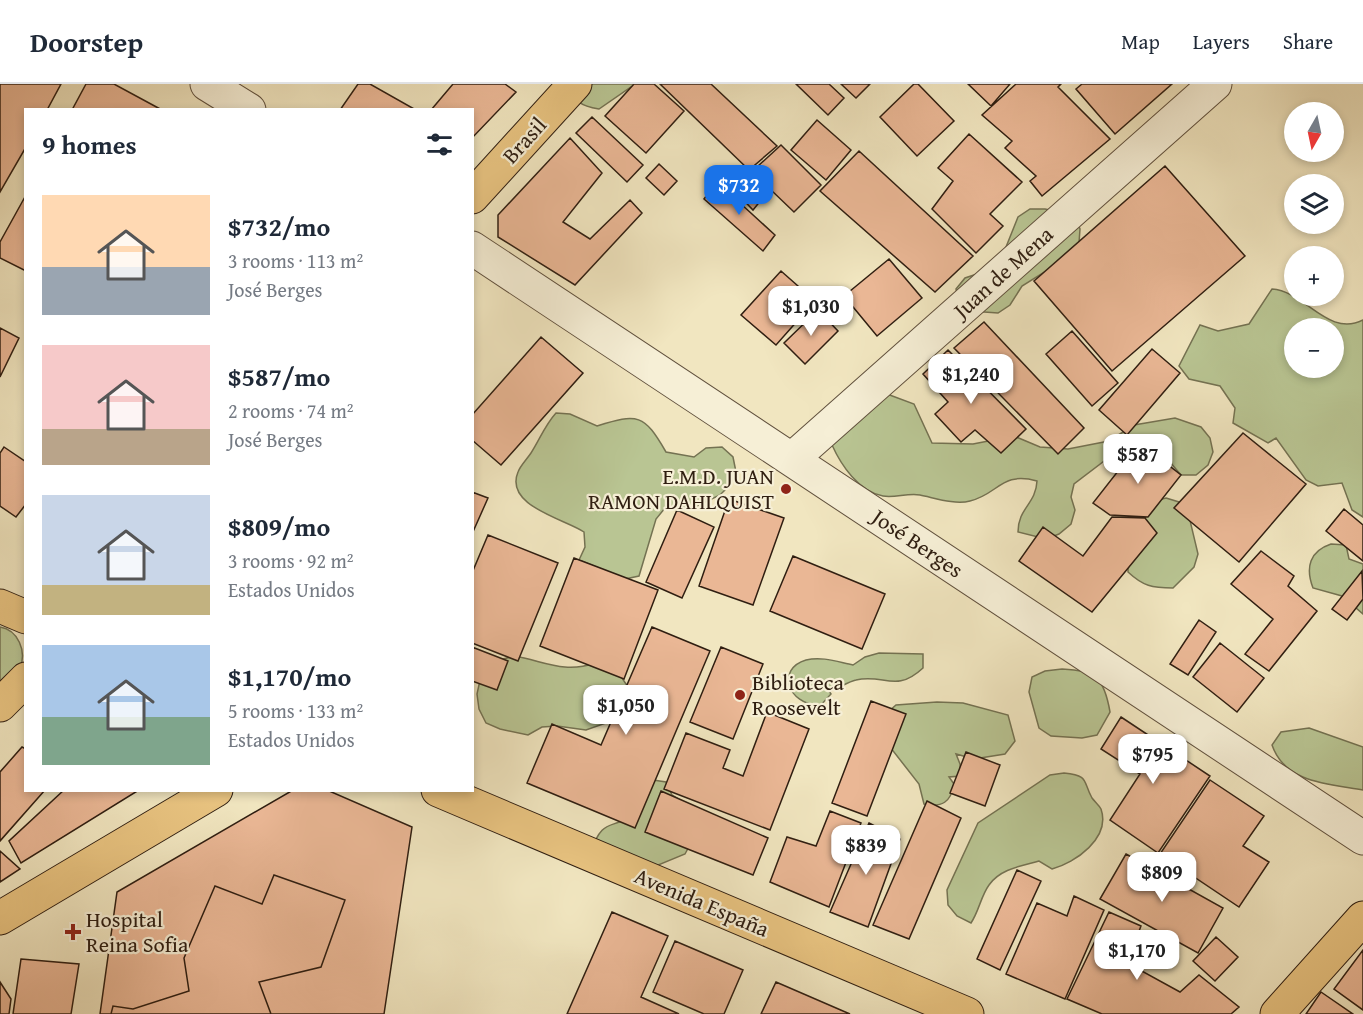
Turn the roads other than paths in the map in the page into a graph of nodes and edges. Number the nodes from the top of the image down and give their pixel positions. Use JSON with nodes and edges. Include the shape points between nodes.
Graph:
{"nodes":[{"id":1,"x":207,"y":84,"type":"edge"},
{"id":2,"x":575,"y":84,"type":"edge"},
{"id":3,"x":1215,"y":84,"type":"edge"},
{"id":4,"x":246,"y":108,"type":"edge"},
{"id":5,"x":474,"y":195,"type":"edge"},
{"id":6,"x":474,"y":249,"type":"edge"},
{"id":7,"x":792,"y":459,"type":"junction"},
{"id":8,"x":0,"y":606,"type":"edge"},
{"id":9,"x":24,"y":616,"type":"edge"},
{"id":10,"x":24,"y":681,"type":"edge"},
{"id":11,"x":0,"y":705,"type":"edge"},
{"id":12,"x":213,"y":792,"type":"edge"},
{"id":13,"x":443,"y":792,"type":"edge"},
{"id":14,"x":1363,"y":838,"type":"edge"},
{"id":15,"x":0,"y":918,"type":"edge"},
{"id":16,"x":1363,"y":918,"type":"edge"},
{"id":17,"x":967,"y":1014,"type":"edge"},
{"id":18,"x":1277,"y":1014,"type":"edge"}],
"edges":[{"from":1,"to":4,"type":"street"},
{"from":2,"to":5,"type":"main road","name":"Brasil"},
{"from":3,"to":7,"type":"street","name":"Juan de Mena"},
{"from":6,"to":7,"type":"street","name":"José Berges"},
{"from":7,"to":14,"type":"street","name":"José Berges"},
{"from":8,"to":9,"type":"main road"},
{"from":10,"to":11,"type":"main road"},
{"from":12,"to":15,"type":"main road"},
{"from":13,"to":17,"type":"main road","name":"Avenida España"},
{"from":16,"to":18,"type":"main road"}]}
